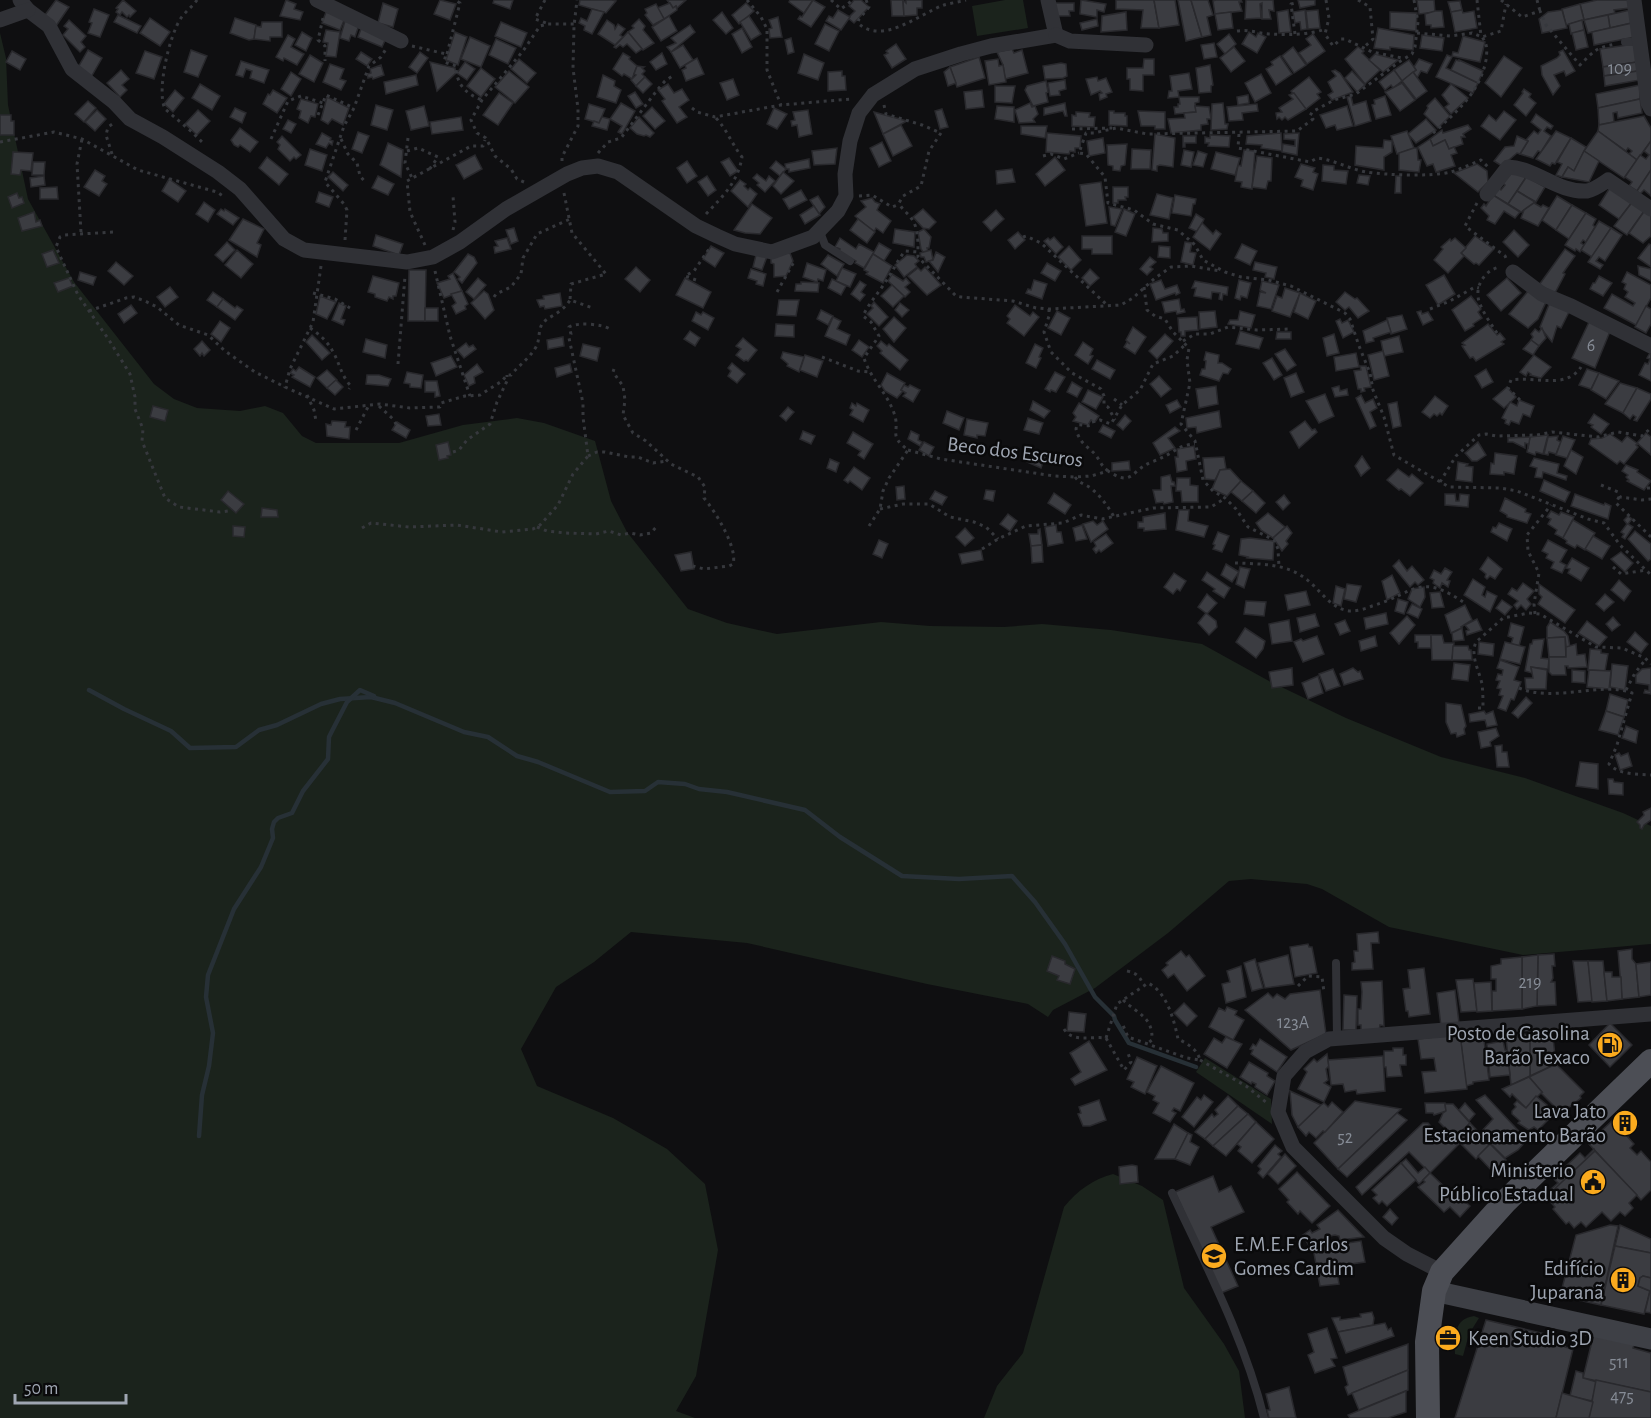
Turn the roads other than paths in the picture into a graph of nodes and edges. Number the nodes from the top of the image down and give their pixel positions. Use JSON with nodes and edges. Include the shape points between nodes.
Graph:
{"nodes":[{"id":1,"x":317,"y":0,"type":"edge"},
{"id":2,"x":1048,"y":0,"type":"edge"},
{"id":3,"x":1634,"y":0,"type":"edge"},
{"id":4,"x":332,"y":4,"type":"edge"},
{"id":5,"x":24,"y":5,"type":"edge"},
{"id":6,"x":0,"y":20,"type":"edge"},
{"id":7,"x":1056,"y":35,"type":"junction"},
{"id":8,"x":392,"y":39,"type":"road end"},
{"id":9,"x":1146,"y":45,"type":"dead end"},
{"id":10,"x":1651,"y":109,"type":"edge"},
{"id":11,"x":1487,"y":194,"type":"road end"},
{"id":12,"x":1651,"y":209,"type":"edge"},
{"id":13,"x":820,"y":232,"type":"junction"},
{"id":14,"x":850,"y":261,"type":"dead end"},
{"id":15,"x":1513,"y":272,"type":"road end"},
{"id":16,"x":1651,"y":346,"type":"edge"},
{"id":17,"x":1336,"y":963,"type":"dead end"},
{"id":18,"x":1651,"y":1014,"type":"edge"},
{"id":19,"x":1337,"y":1038,"type":"junction"},
{"id":20,"x":1651,"y":1061,"type":"edge"},
{"id":21,"x":1172,"y":1193,"type":"dead end"},
{"id":22,"x":1433,"y":1275,"type":"junction"},
{"id":23,"x":1651,"y":1339,"type":"edge"},
{"id":24,"x":1264,"y":1418,"type":"edge"},
{"id":25,"x":1428,"y":1418,"type":"edge"}],
"edges":[{"from":1,"to":4,"type":"street"},
{"from":2,"to":7,"type":"street"},
{"from":3,"to":10,"type":"street","via":[[1632,42]]},
{"from":4,"to":8,"type":"street"},
{"from":5,"to":6,"type":"street"},
{"from":5,"to":13,"type":"street","via":[[49,26],[72,69],[130,119],[163,136],[240,189],[284,239],[304,250],[420,260],[549,184],[582,168],[598,166],[618,172],[696,226],[735,244],[772,252]]},
{"from":7,"to":9,"type":"street","via":[[1070,41]]},
{"from":7,"to":13,"type":"street","via":[[991,46],[915,69],[872,99],[859,113],[850,141],[846,196]]},
{"from":11,"to":12,"type":"street","via":[[1508,167],[1521,168],[1569,190],[1589,191],[1608,180]]},
{"from":13,"to":14,"type":"lane","via":[[825,245]]},
{"from":15,"to":16,"type":"street","via":[[1542,294]]},
{"from":17,"to":19,"type":"lane"},
{"from":18,"to":19,"type":"street"},
{"from":19,"to":22,"type":"street","via":[[1305,1053],[1284,1076],[1278,1112],[1293,1147],[1384,1238]]},
{"from":20,"to":22,"type":"main road"},
{"from":21,"to":24,"type":"lane","via":[[1224,1306],[1257,1388]]},
{"from":22,"to":23,"type":"main road"},
{"from":22,"to":25,"type":"main road","via":[[1427,1342]]}]}
